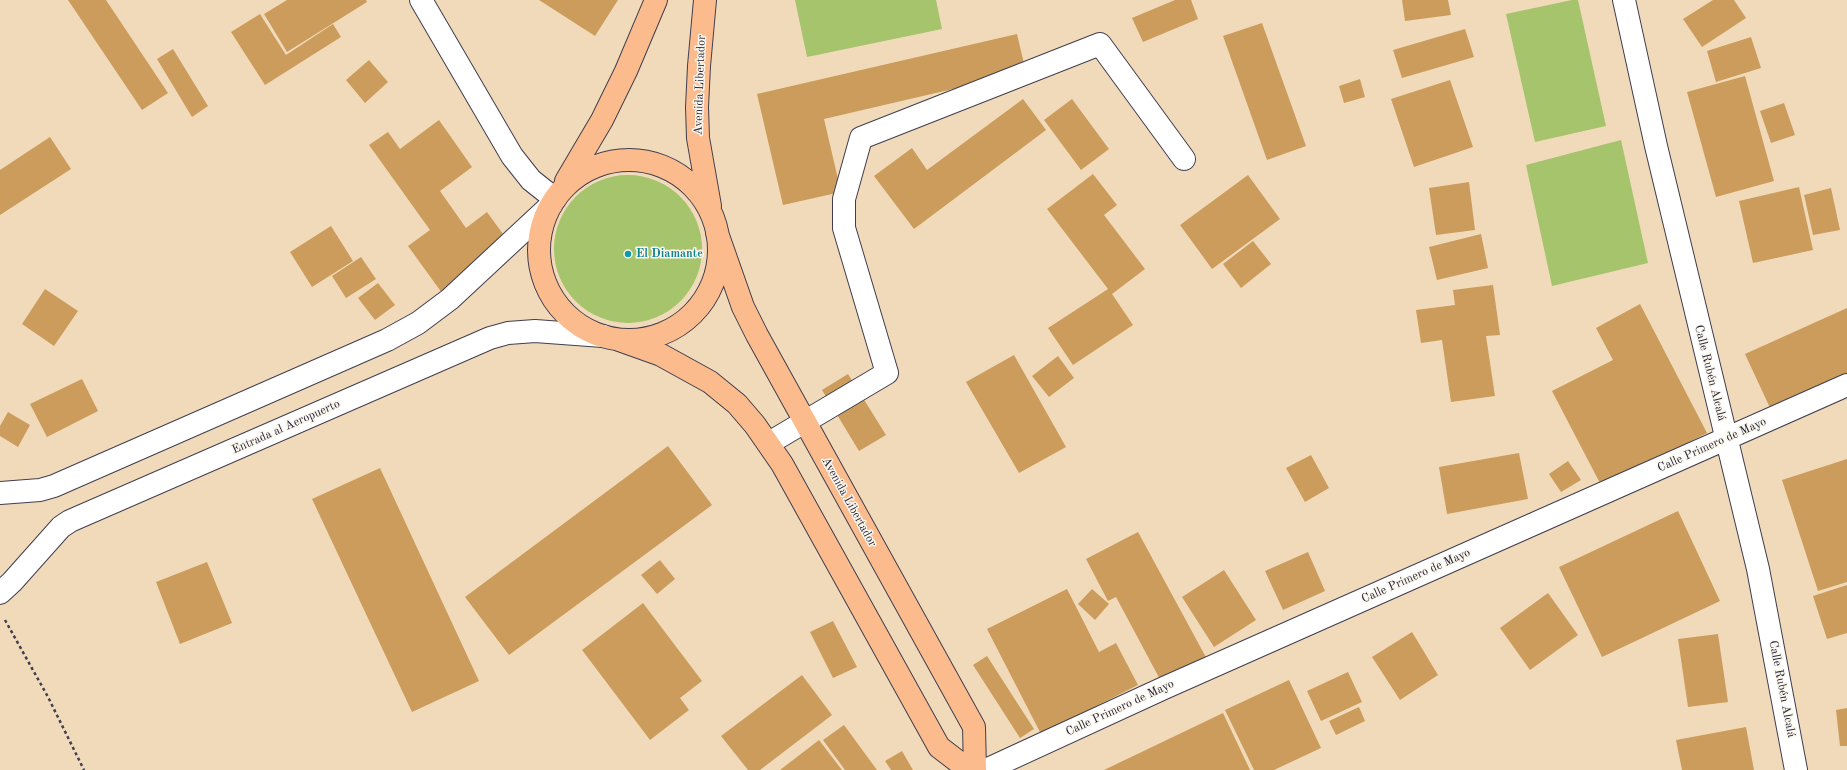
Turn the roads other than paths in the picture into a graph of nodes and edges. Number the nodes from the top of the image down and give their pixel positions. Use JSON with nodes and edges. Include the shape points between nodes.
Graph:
{"nodes":[{"id":1,"x":421,"y":0,"type":"edge"},
{"id":2,"x":656,"y":0,"type":"edge"},
{"id":3,"x":705,"y":0,"type":"edge"},
{"id":4,"x":1624,"y":0,"type":"edge"},
{"id":5,"x":1184,"y":159,"type":"dead end"},
{"id":6,"x":555,"y":198,"type":"junction"},
{"id":7,"x":715,"y":225,"type":"junction"},
{"id":8,"x":611,"y":338,"type":"junction"},
{"id":9,"x":1847,"y":385,"type":"edge"},
{"id":10,"x":805,"y":422,"type":"junction"},
{"id":11,"x":1726,"y":439,"type":"junction"},
{"id":12,"x":769,"y":443,"type":"junction"},
{"id":13,"x":0,"y":493,"type":"edge"},
{"id":14,"x":0,"y":593,"type":"edge"},
{"id":15,"x":969,"y":770,"type":"edge"},
{"id":16,"x":975,"y":770,"type":"edge"},
{"id":17,"x":986,"y":770,"type":"edge"},
{"id":18,"x":1796,"y":770,"type":"edge"}],
"edges":[{"from":1,"to":6,"type":"street","via":[[512,156],[531,180]]},
{"from":2,"to":6,"type":"highway","via":[[602,120]]},
{"from":3,"to":7,"type":"highway","name":"Avenida Libertador","via":[[699,66],[698,138]]},
{"from":4,"to":11,"type":"street","name":"Calle Rubén Alcalá"},
{"from":5,"to":10,"type":"street","via":[[1100,44],[862,138],[844,199],[844,228],[887,372]]},
{"from":6,"to":7,"type":"highway","via":[[584,171],[607,162],[639,160],[677,174],[690,184],[705,203]]},
{"from":6,"to":8,"type":"highway","via":[[544,219],[540,235],[539,257],[545,283],[562,311],[588,330]]},
{"from":6,"to":13,"type":"street","via":[[450,299],[388,340],[54,486],[40,490]]},
{"from":7,"to":8,"type":"highway","via":[[719,257],[716,273],[703,302],[687,320],[658,336],[643,339]]},
{"from":7,"to":10,"type":"highway","name":"Avenida Libertador","via":[[743,307]]},
{"from":8,"to":12,"type":"highway","via":[[662,355],[710,382],[737,404]]},
{"from":8,"to":14,"type":"street","name":"Entrada al Aeropuerto","via":[[535,331],[508,333],[483,341],[70,521],[61,527]]},
{"from":9,"to":11,"type":"street","name":"Calle Primero de Mayo"},
{"from":10,"to":12,"type":"street"},
{"from":10,"to":16,"type":"highway","name":"Avenida Libertador","via":[[974,727]]},
{"from":11,"to":17,"type":"street","name":"Calle Primero de Mayo","via":[[1164,688]]},
{"from":11,"to":18,"type":"street","name":"Calle Rubén Alcalá","via":[[1758,568]]},
{"from":12,"to":15,"type":"highway","via":[[939,747]]}]}
